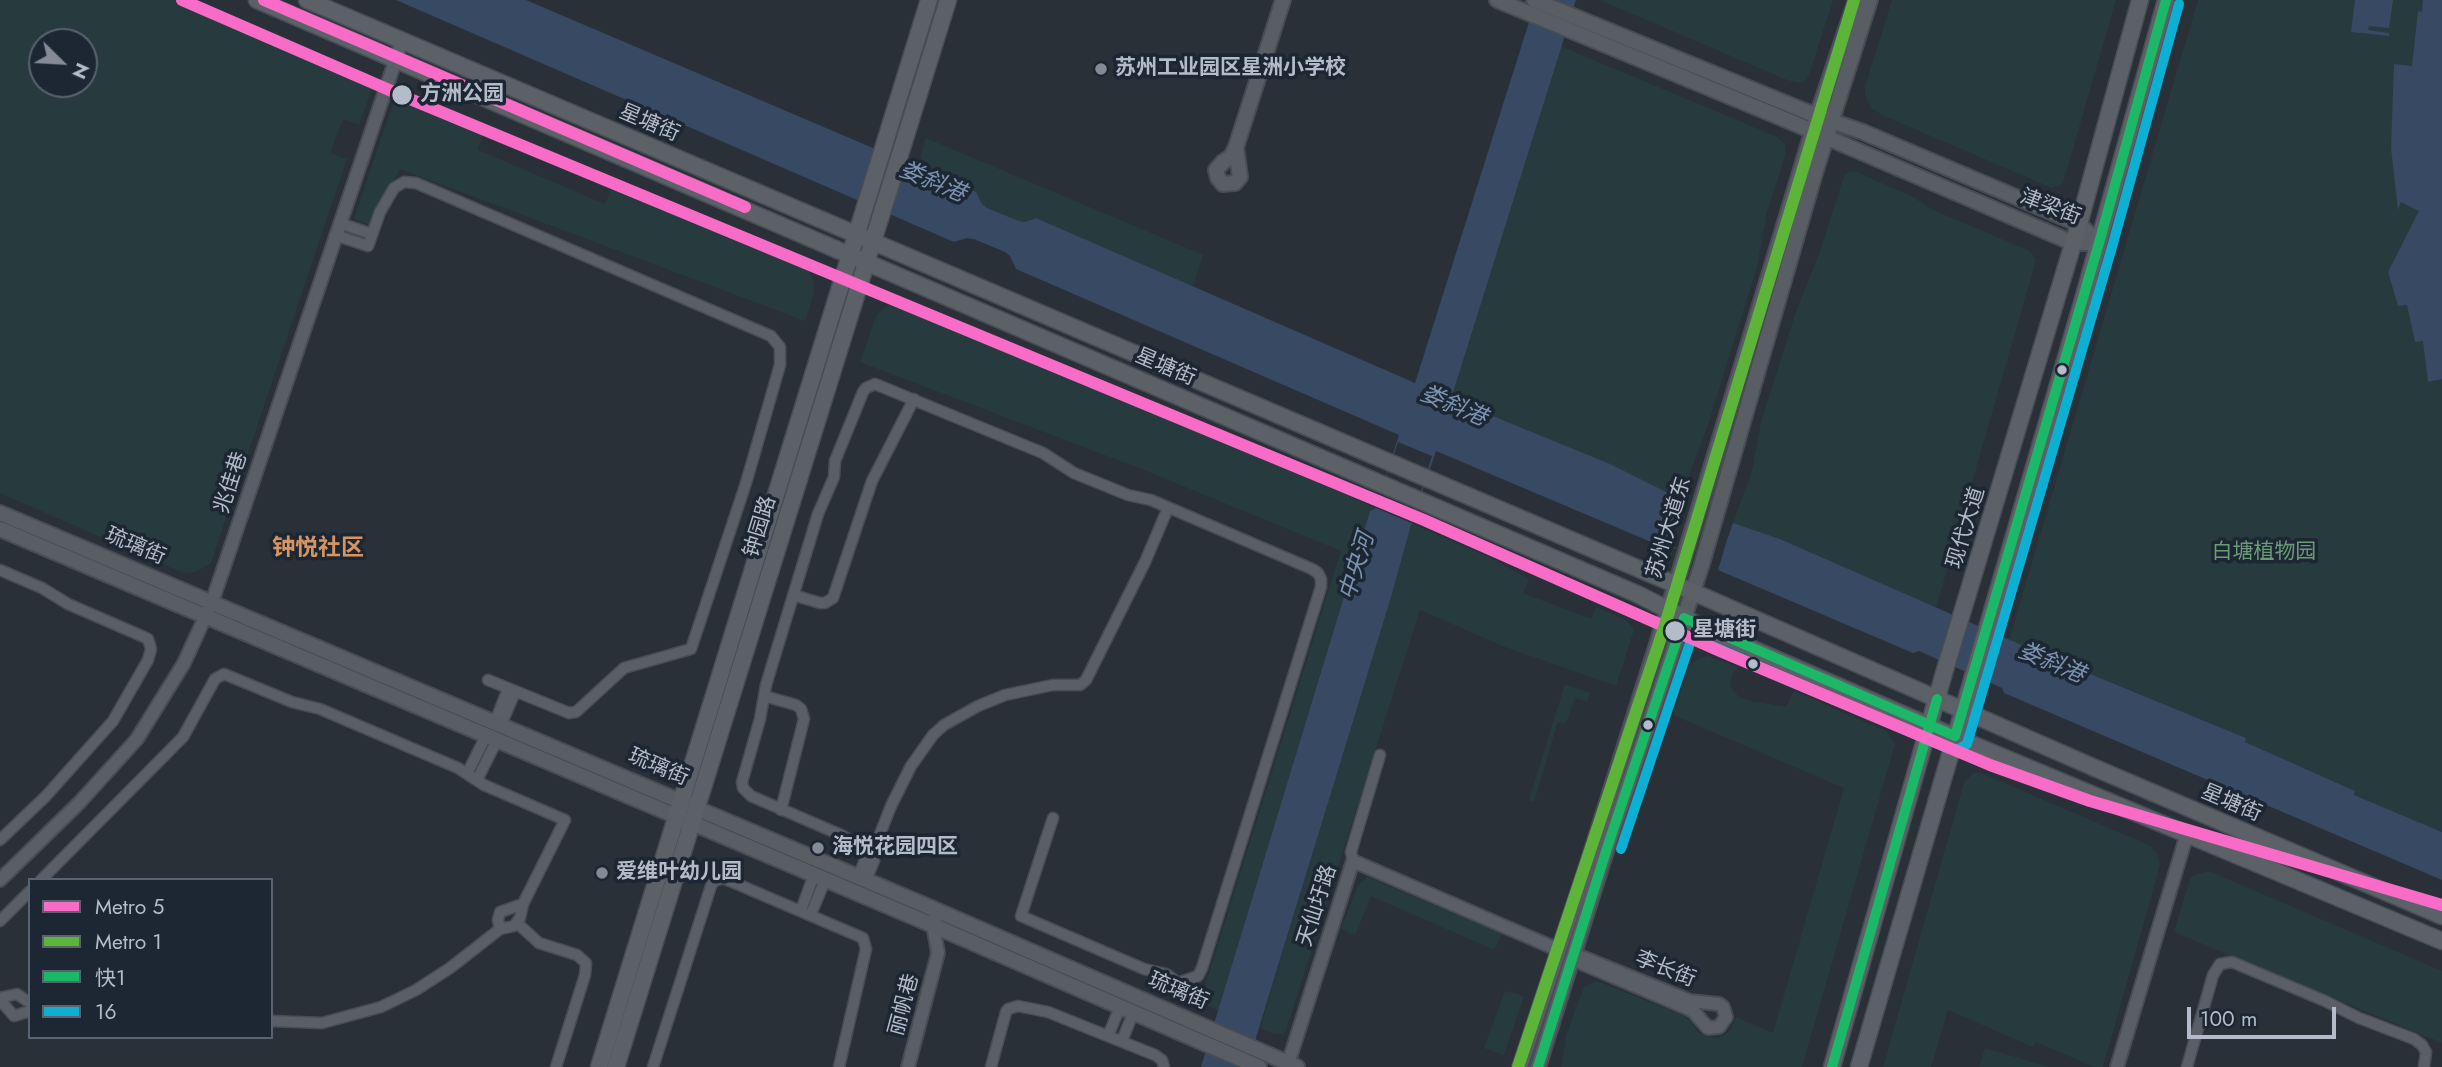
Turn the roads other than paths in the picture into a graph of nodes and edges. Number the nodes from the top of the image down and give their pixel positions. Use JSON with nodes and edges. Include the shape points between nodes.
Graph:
{"nodes":[{"id":1,"x":257,"y":0,"type":"edge"},
{"id":2,"x":307,"y":0,"type":"edge"},
{"id":3,"x":929,"y":0,"type":"edge"},
{"id":4,"x":948,"y":0,"type":"edge"},
{"id":5,"x":1283,"y":0,"type":"edge"},
{"id":6,"x":1497,"y":0,"type":"edge"},
{"id":7,"x":1856,"y":0,"type":"edge"},
{"id":8,"x":1870,"y":0,"type":"edge"},
{"id":9,"x":2140,"y":0,"type":"edge"},
{"id":10,"x":2166,"y":0,"type":"edge"},
{"id":11,"x":1532,"y":7,"type":"edge"},
{"id":12,"x":1570,"y":23,"type":"junction"},
{"id":13,"x":402,"y":41,"type":"junction"},
{"id":14,"x":395,"y":60,"type":"junction"},
{"id":15,"x":1824,"y":118,"type":"junction"},
{"id":16,"x":1820,"y":134,"type":"junction"},
{"id":17,"x":1236,"y":147,"type":"dead end"},
{"id":18,"x":2079,"y":224,"type":"junction"},
{"id":19,"x":337,"y":229,"type":"junction"},
{"id":20,"x":372,"y":234,"type":"junction"},
{"id":21,"x":856,"y":235,"type":"junction"},
{"id":22,"x":874,"y":243,"type":"junction"},
{"id":23,"x":2073,"y":243,"type":"junction"},
{"id":24,"x":2099,"y":243,"type":"junction"},
{"id":25,"x":850,"y":256,"type":"junction"},
{"id":26,"x":867,"y":264,"type":"junction"},
{"id":27,"x":914,"y":399,"type":"junction"},
{"id":28,"x":1168,"y":508,"type":"junction"},
{"id":29,"x":0,"y":513,"type":"edge"},
{"id":30,"x":0,"y":529,"type":"edge"},
{"id":31,"x":0,"y":570,"type":"edge"},
{"id":32,"x":1675,"y":585,"type":"junction"},
{"id":33,"x":1693,"y":592,"type":"junction"},
{"id":34,"x":793,"y":596,"type":"junction"},
{"id":35,"x":212,"y":602,"type":"junction"},
{"id":36,"x":1667,"y":609,"type":"junction"},
{"id":37,"x":206,"y":616,"type":"junction"},
{"id":38,"x":1684,"y":618,"type":"junction"},
{"id":39,"x":488,"y":680,"type":"dead end"},
{"id":40,"x":511,"y":690,"type":"junction"},
{"id":41,"x":764,"y":696,"type":"junction"},
{"id":42,"x":1937,"y":698,"type":"junction"},
{"id":43,"x":1963,"y":709,"type":"junction"},
{"id":44,"x":498,"y":723,"type":"junction"},
{"id":45,"x":1929,"y":724,"type":"junction"},
{"id":46,"x":1955,"y":736,"type":"junction"},
{"id":47,"x":491,"y":738,"type":"junction"},
{"id":48,"x":1380,"y":755,"type":"dead end"},
{"id":49,"x":467,"y":774,"type":"junction"},
{"id":50,"x":477,"y":780,"type":"junction"},
{"id":51,"x":678,"y":809,"type":"junction"},
{"id":52,"x":781,"y":810,"type":"junction"},
{"id":53,"x":694,"y":816,"type":"junction"},
{"id":54,"x":1053,"y":817,"type":"dead end"},
{"id":55,"x":2187,"y":834,"type":"junction"},
{"id":56,"x":0,"y":840,"type":"edge"},
{"id":57,"x":873,"y":852,"type":"junction"},
{"id":58,"x":1353,"y":861,"type":"junction"},
{"id":59,"x":819,"y":877,"type":"junction"},
{"id":60,"x":43,"y":878,"type":"edge"},
{"id":61,"x":862,"y":879,"type":"junction"},
{"id":62,"x":0,"y":880,"type":"edge"},
{"id":63,"x":28,"y":893,"type":"edge"},
{"id":64,"x":523,"y":904,"type":"junction"},
{"id":65,"x":800,"y":910,"type":"junction"},
{"id":66,"x":811,"y":915,"type":"junction"},
{"id":67,"x":2442,"y":916,"type":"edge"},
{"id":68,"x":935,"y":918,"type":"junction"},
{"id":69,"x":0,"y":921,"type":"edge"},
{"id":70,"x":517,"y":923,"type":"junction"},
{"id":71,"x":500,"y":929,"type":"junction"},
{"id":72,"x":959,"y":929,"type":"junction"},
{"id":73,"x":2442,"y":941,"type":"edge"},
{"id":74,"x":1559,"y":950,"type":"junction"},
{"id":75,"x":938,"y":953,"type":"junction"},
{"id":76,"x":1573,"y":956,"type":"junction"},
{"id":77,"x":0,"y":999,"type":"edge"},
{"id":78,"x":28,"y":1002,"type":"edge"},
{"id":79,"x":1126,"y":1010,"type":"junction"},
{"id":80,"x":28,"y":1012,"type":"edge"},
{"id":81,"x":273,"y":1021,"type":"edge"},
{"id":82,"x":1108,"y":1036,"type":"junction"},
{"id":83,"x":1122,"y":1041,"type":"junction"},
{"id":84,"x":1254,"y":1065,"type":"edge"},
{"id":85,"x":1291,"y":1066,"type":"edge"},
{"id":86,"x":556,"y":1067,"type":"edge"},
{"id":87,"x":600,"y":1067,"type":"edge"},
{"id":88,"x":616,"y":1067,"type":"edge"},
{"id":89,"x":653,"y":1067,"type":"edge"},
{"id":90,"x":839,"y":1067,"type":"edge"},
{"id":91,"x":908,"y":1067,"type":"edge"},
{"id":92,"x":991,"y":1067,"type":"edge"},
{"id":93,"x":1164,"y":1067,"type":"edge"},
{"id":94,"x":1520,"y":1067,"type":"edge"},
{"id":95,"x":1538,"y":1067,"type":"edge"},
{"id":96,"x":1832,"y":1067,"type":"edge"},
{"id":97,"x":1859,"y":1067,"type":"edge"},
{"id":98,"x":2117,"y":1067,"type":"edge"},
{"id":99,"x":2187,"y":1067,"type":"edge"},
{"id":100,"x":2424,"y":1067,"type":"edge"}],
"edges":[{"from":1,"to":14,"type":"main road","name":"星塘街"},
{"from":2,"to":13,"type":"main road","name":"星塘街"},
{"from":3,"to":21,"type":"main road","name":"钟园路"},
{"from":4,"to":22,"type":"main road","name":"钟园路"},
{"from":5,"to":17,"type":"main road"},
{"from":6,"to":11,"type":"main road","name":"津梁街"},
{"from":7,"to":15,"type":"main road","name":"苏州大道东"},
{"from":8,"to":15,"type":"main road","name":"苏州大道东"},
{"from":9,"to":18,"type":"main road","name":"现代大道"},
{"from":10,"to":24,"type":"main road"},
{"from":11,"to":12,"type":"main road","name":"津梁街"},
{"from":12,"to":15,"type":"main road","name":"津梁街"},
{"from":12,"to":16,"type":"main road","name":"津梁街"},
{"from":13,"to":14,"type":"street","name":"兆佳巷"},
{"from":13,"to":21,"type":"main road","name":"星塘街"},
{"from":14,"to":19,"type":"street","name":"兆佳巷"},
{"from":14,"to":25,"type":"main road","name":"星塘街"},
{"from":15,"to":16,"type":"main road","name":"苏州大道东"},
{"from":15,"to":18,"type":"main road","name":"津梁街"},
{"from":16,"to":23,"type":"main road","name":"津梁街"},
{"from":16,"to":32,"type":"main road","name":"苏州大道东"},
{"from":16,"to":33,"type":"main road","name":"苏州大道东"},
{"from":18,"to":23,"type":"main road","name":"现代大道"},
{"from":18,"to":24,"type":"main road","name":"津梁街"},
{"from":19,"to":20,"type":"street"},
{"from":19,"to":20,"type":"street","via":[[368,246]]},
{"from":19,"to":35,"type":"street","name":"兆佳巷"},
{"from":20,"to":40,"type":"street","via":[[394,188],[404,181],[416,183],[771,336],[780,347],[780,365],[746,483],[691,649],[624,668],[576,712],[563,712]]},
{"from":21,"to":22,"type":"main road","name":"星塘街"},
{"from":21,"to":25,"type":"main road","name":"钟园路"},
{"from":22,"to":26,"type":"main road","name":"钟园路"},
{"from":22,"to":32,"type":"main road","name":"星塘街"},
{"from":23,"to":24,"type":"main road","name":"津梁街"},
{"from":23,"to":42,"type":"main road","name":"现代大道"},
{"from":24,"to":43,"type":"main road"},
{"from":25,"to":26,"type":"main road","name":"星塘街"},
{"from":25,"to":51,"type":"main road","name":"钟园路"},
{"from":26,"to":36,"type":"main road","name":"星塘街"},
{"from":26,"to":53,"type":"main road","name":"钟园路"},
{"from":27,"to":28,"type":"street","via":[[1043,453],[1074,473]]},
{"from":27,"to":34,"type":"street","via":[[872,481],[833,598],[820,603]]},
{"from":27,"to":34,"type":"street","via":[[880,385],[863,391],[835,461],[834,477]]},
{"from":28,"to":54,"type":"street","via":[[1312,569],[1321,579],[1198,976],[1178,982],[1021,916]]},
{"from":28,"to":57,"type":"street","via":[[1086,680],[1005,695],[944,726],[922,748],[901,785]]},
{"from":29,"to":35,"type":"main road","name":"琉璃街"},
{"from":30,"to":37,"type":"main road","name":"琉璃街"},
{"from":31,"to":56,"type":"street","via":[[148,639],[151,649],[113,721]]},
{"from":32,"to":33,"type":"main road","name":"星塘街"},
{"from":32,"to":36,"type":"main road","name":"苏州大道东"},
{"from":33,"to":38,"type":"main road","name":"苏州大道东"},
{"from":33,"to":42,"type":"main road","name":"星塘街"},
{"from":34,"to":41,"type":"street"},
{"from":35,"to":37,"type":"street","name":"兆佳巷"},
{"from":35,"to":44,"type":"main road","name":"琉璃街"},
{"from":36,"to":38,"type":"main road","name":"星塘街"},
{"from":36,"to":74,"type":"main road","name":"苏州大道东"},
{"from":37,"to":47,"type":"main road","name":"琉璃街"},
{"from":37,"to":62,"type":"street","name":"兆佳巷","via":[[184,663],[137,740]]},
{"from":38,"to":45,"type":"main road","name":"星塘街"},
{"from":38,"to":76,"type":"main road","name":"苏州大道东"},
{"from":39,"to":40,"type":"street"},
{"from":40,"to":44,"type":"street"},
{"from":41,"to":52,"type":"street","via":[[742,782],[751,796]]},
{"from":41,"to":52,"type":"street","via":[[796,705],[804,719]]},
{"from":42,"to":43,"type":"main road","name":"星塘街"},
{"from":42,"to":45,"type":"main road","name":"现代大道"},
{"from":43,"to":46,"type":"main road"},
{"from":43,"to":67,"type":"main road","name":"星塘街"},
{"from":44,"to":51,"type":"main road","name":"琉璃街"},
{"from":45,"to":46,"type":"main road","name":"星塘街"},
{"from":45,"to":96,"type":"main road","name":"现代大道"},
{"from":46,"to":55,"type":"main road","name":"星塘街"},
{"from":46,"to":97,"type":"main road"},
{"from":47,"to":49,"type":"street"},
{"from":47,"to":50,"type":"street"},
{"from":47,"to":51,"type":"main road","name":"琉璃街"},
{"from":48,"to":58,"type":"street","name":"天仙圩路","via":[[1351,852]]},
{"from":49,"to":50,"type":"street"},
{"from":49,"to":60,"type":"street","via":[[320,709],[230,675],[219,675],[183,737]]},
{"from":50,"to":64,"type":"street","via":[[565,820]]},
{"from":51,"to":53,"type":"main road","name":"琉璃街"},
{"from":51,"to":87,"type":"main road","name":"钟园路"},
{"from":52,"to":57,"type":"street"},
{"from":53,"to":59,"type":"main road","name":"琉璃街"},
{"from":53,"to":61,"type":"main road","name":"琉璃街"},
{"from":53,"to":88,"type":"main road","name":"钟园路"},
{"from":55,"to":73,"type":"main road","name":"星塘街"},
{"from":55,"to":98,"type":"street"},
{"from":57,"to":61,"type":"street","via":[[874,862]]},
{"from":58,"to":74,"type":"street"},
{"from":58,"to":85,"type":"street","name":"天仙圩路"},
{"from":59,"to":65,"type":"street"},
{"from":59,"to":66,"type":"street"},
{"from":59,"to":68,"type":"main road","name":"琉璃街"},
{"from":61,"to":68,"type":"main road","name":"琉璃街"},
{"from":63,"to":69,"type":"street"},
{"from":64,"to":70,"type":"street"},
{"from":64,"to":71,"type":"street","via":[[500,912]]},
{"from":65,"to":66,"type":"street"},
{"from":65,"to":89,"type":"street","via":[[728,880],[714,881]]},
{"from":66,"to":90,"type":"street","via":[[859,934],[866,943]]},
{"from":68,"to":72,"type":"main road","name":"琉璃街"},
{"from":68,"to":75,"type":"street","name":"丽帆巷"},
{"from":70,"to":71,"type":"street"},
{"from":70,"to":86,"type":"street","via":[[539,943],[586,963]]},
{"from":71,"to":81,"type":"street","via":[[450,968],[388,1004],[322,1023]]},
{"from":72,"to":75,"type":"street","name":"丽帆巷"},
{"from":72,"to":79,"type":"main road","name":"琉璃街"},
{"from":72,"to":85,"type":"main road","name":"琉璃街","via":[[1213,1030]]},
{"from":74,"to":94,"type":"main road","name":"苏州大道东"},
{"from":75,"to":91,"type":"street","name":"丽帆巷"},
{"from":76,"to":76,"type":"street","name":"李长街","via":[[1687,1007],[1708,1028],[1719,1027],[1726,1017],[1719,1004],[1690,1002]]},
{"from":76,"to":95,"type":"main road","name":"苏州大道东"},
{"from":77,"to":78,"type":"street","via":[[17,994]]},
{"from":77,"to":80,"type":"street","via":[[15,1016]]},
{"from":79,"to":82,"type":"street"},
{"from":79,"to":83,"type":"street"},
{"from":79,"to":84,"type":"main road","name":"琉璃街"},
{"from":82,"to":83,"type":"street"},
{"from":82,"to":92,"type":"street","via":[[1032,1007],[1012,1007],[1006,1012]]},
{"from":83,"to":93,"type":"street","via":[[1155,1055]]},
{"from":99,"to":100,"type":"street","via":[[2213,975],[2220,964],[2232,962],[2414,1039],[2426,1052]]}]}
